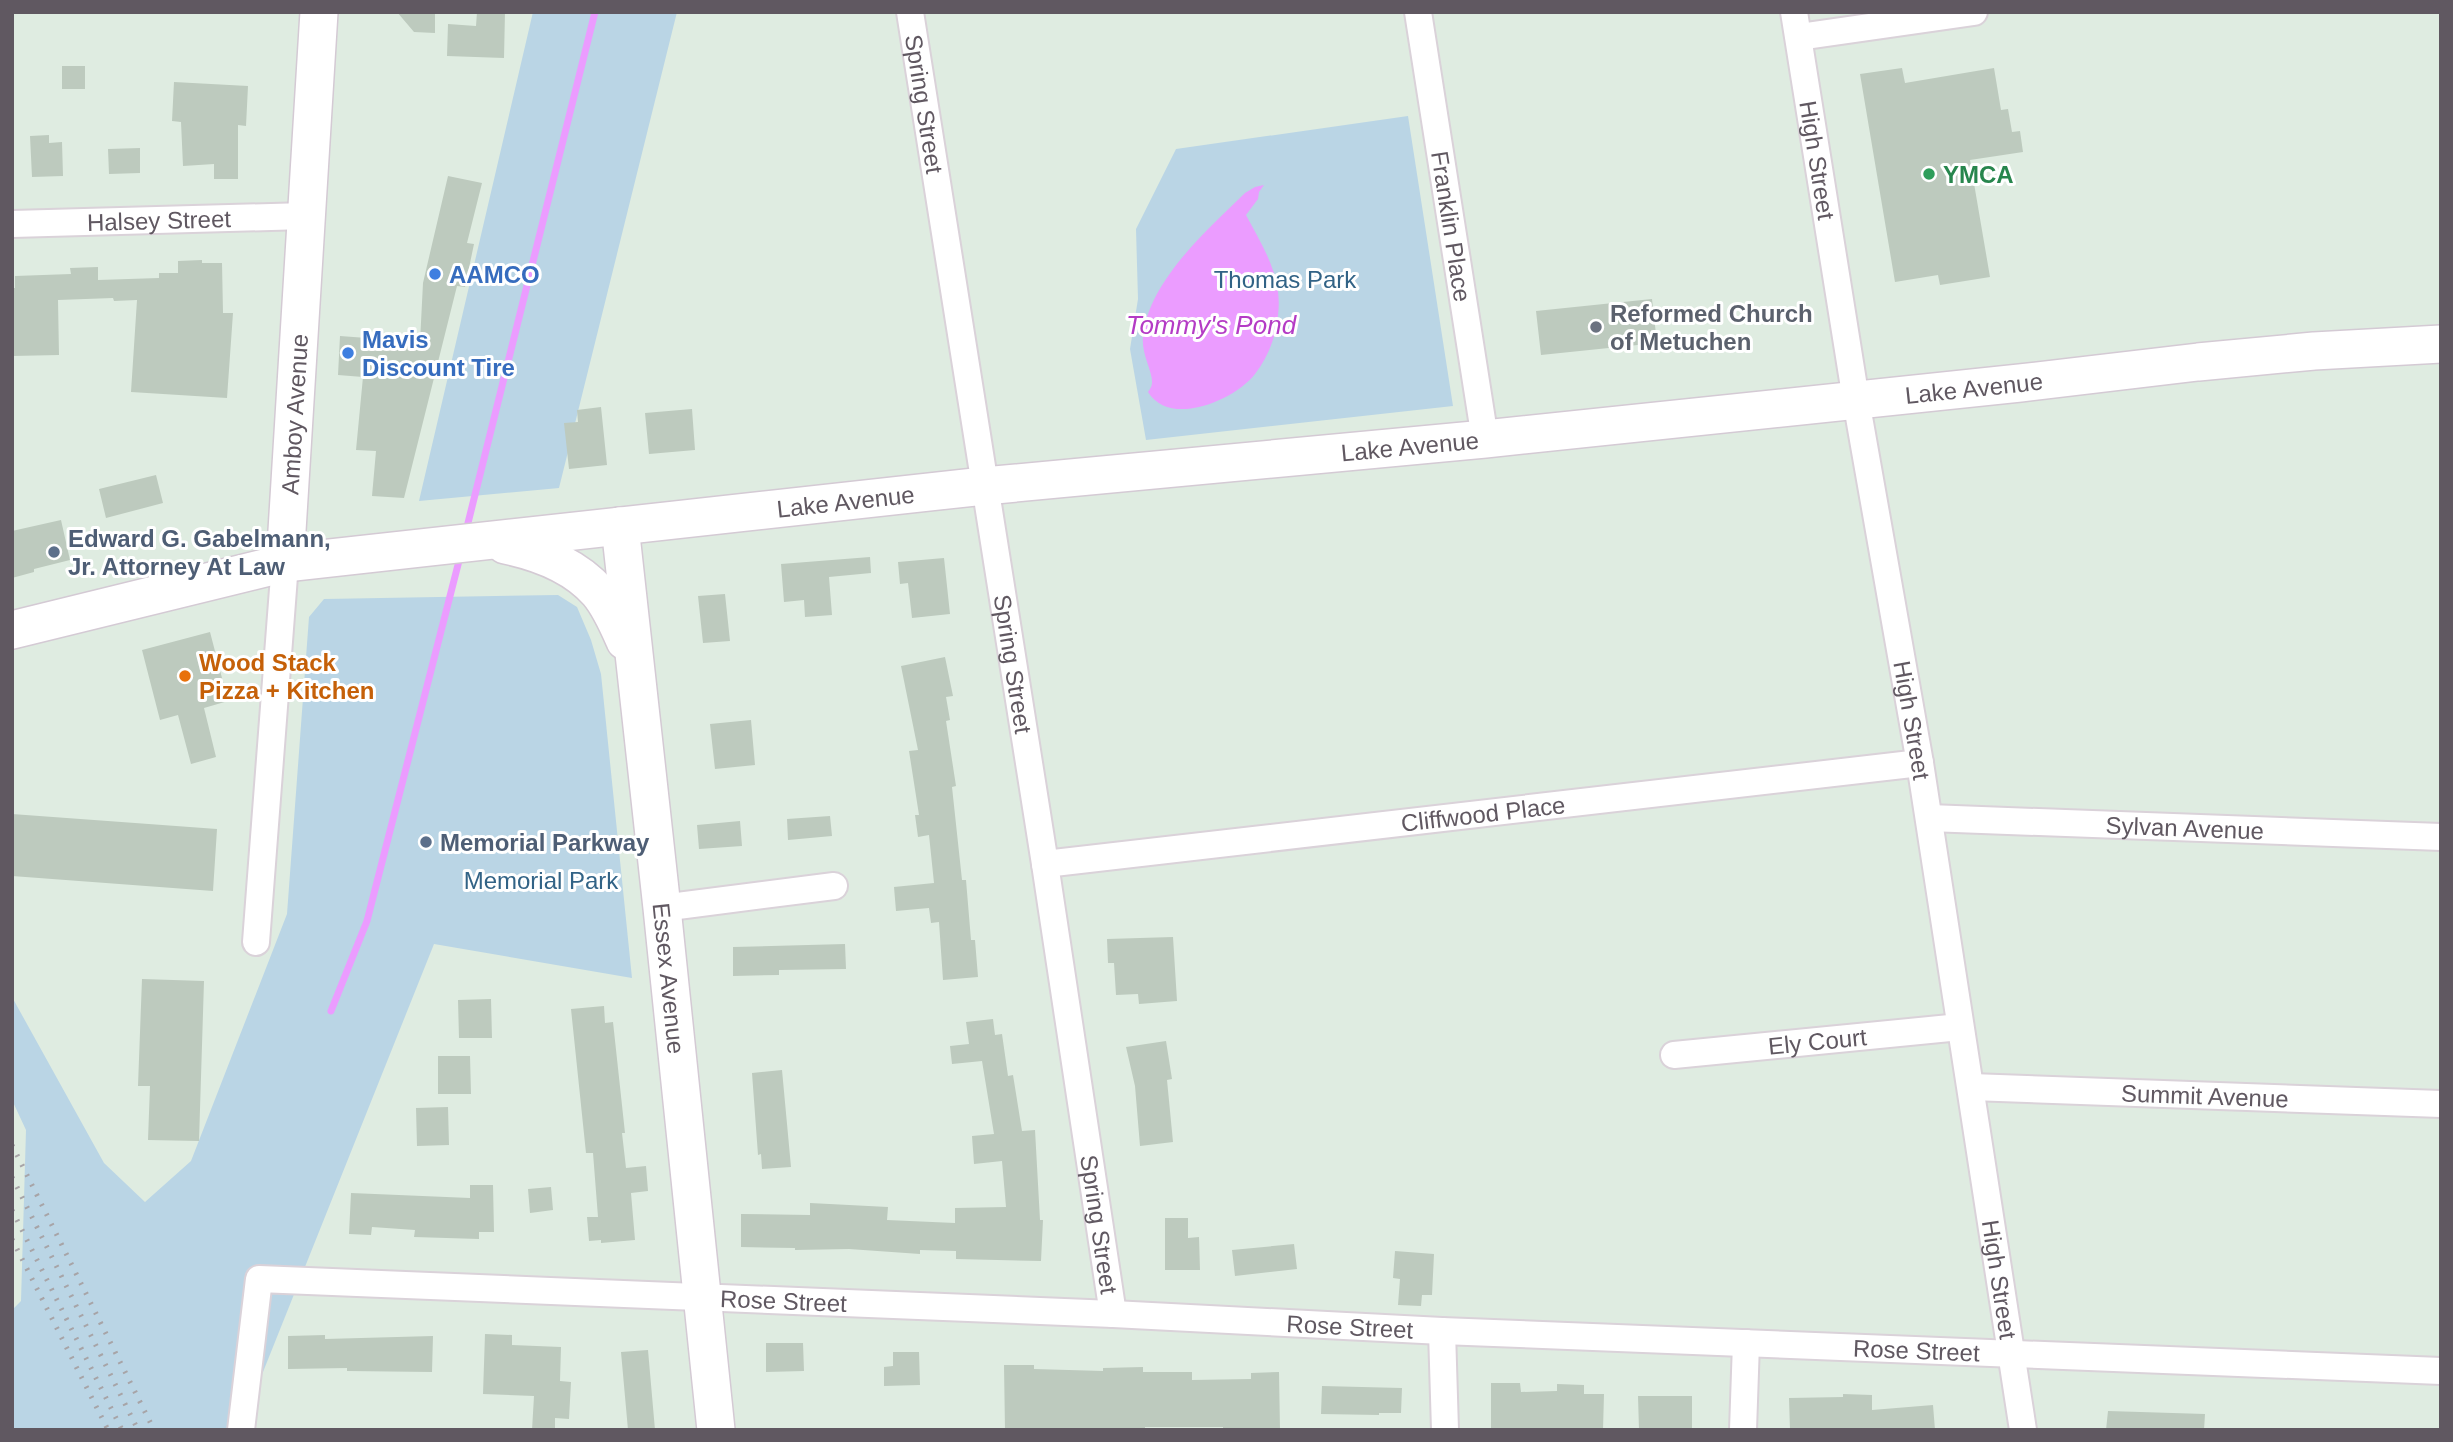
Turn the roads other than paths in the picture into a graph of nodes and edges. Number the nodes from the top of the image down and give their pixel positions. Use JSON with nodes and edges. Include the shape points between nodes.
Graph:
{"nodes":[{"id":1,"x":319,"y":12,"type":"edge"},
{"id":2,"x":910,"y":12,"type":"edge"},
{"id":3,"x":1418,"y":12,"type":"edge"},
{"id":4,"x":1974,"y":12,"type":"edge"},
{"id":5,"x":1796,"y":24,"type":"edge"},
{"id":6,"x":306,"y":216,"type":"junction"},
{"id":7,"x":12,"y":224,"type":"edge"},
{"id":8,"x":2441,"y":344,"type":"edge"},
{"id":9,"x":1856,"y":400,"type":"junction"},
{"id":10,"x":1485,"y":439,"type":"junction"},
{"id":11,"x":984,"y":486,"type":"junction"},
{"id":12,"x":620,"y":526,"type":"junction"},
{"id":13,"x":487,"y":542,"type":"junction"},
{"id":14,"x":285,"y":563,"type":"junction"},
{"id":15,"x":12,"y":630,"type":"edge"},
{"id":16,"x":635,"y":661,"type":"junction"},
{"id":17,"x":1920,"y":763,"type":"junction"},
{"id":18,"x":1929,"y":818,"type":"junction"},
{"id":19,"x":2441,"y":837,"type":"edge"},
{"id":20,"x":1045,"y":864,"type":"junction"},
{"id":21,"x":834,"y":886,"type":"dead end"},
{"id":22,"x":663,"y":908,"type":"junction"},
{"id":23,"x":256,"y":942,"type":"dead end"},
{"id":24,"x":1960,"y":1027,"type":"junction"},
{"id":25,"x":1674,"y":1055,"type":"dead end"},
{"id":26,"x":1971,"y":1087,"type":"junction"},
{"id":27,"x":2441,"y":1104,"type":"edge"},
{"id":28,"x":702,"y":1298,"type":"junction"},
{"id":29,"x":1113,"y":1314,"type":"junction"},
{"id":30,"x":1442,"y":1331,"type":"junction"},
{"id":31,"x":1746,"y":1343,"type":"junction"},
{"id":32,"x":2011,"y":1353,"type":"junction"},
{"id":33,"x":2441,"y":1371,"type":"edge"},
{"id":34,"x":241,"y":1430,"type":"edge"},
{"id":35,"x":716,"y":1430,"type":"edge"},
{"id":36,"x":1445,"y":1430,"type":"edge"},
{"id":37,"x":1743,"y":1430,"type":"edge"},
{"id":38,"x":2024,"y":1430,"type":"edge"}],
"edges":[{"from":1,"to":6,"type":"street","name":"Amboy Avenue"},
{"from":2,"to":11,"type":"street","name":"Spring Street"},
{"from":3,"to":10,"type":"street","name":"Franklin Place"},
{"from":4,"to":5,"type":"street"},
{"from":5,"to":9,"type":"street","name":"High Street"},
{"from":6,"to":7,"type":"street","name":"Halsey Street"},
{"from":6,"to":14,"type":"street","name":"Amboy Avenue"},
{"from":8,"to":9,"type":"street","name":"Lake Avenue","via":[[2198,362]]},
{"from":9,"to":10,"type":"street","name":"Lake Avenue"},
{"from":9,"to":17,"type":"street","name":"High Street"},
{"from":10,"to":11,"type":"street","name":"Lake Avenue"},
{"from":11,"to":12,"type":"street","name":"Lake Avenue"},
{"from":11,"to":20,"type":"street","name":"Spring Street"},
{"from":12,"to":13,"type":"street","name":"Lake Avenue"},
{"from":12,"to":16,"type":"street","name":"Essex Avenue"},
{"from":13,"to":14,"type":"street","name":"Lake Avenue"},
{"from":13,"to":16,"type":"street","via":[[553,559],[580,576],[599,593]]},
{"from":14,"to":15,"type":"street"},
{"from":14,"to":23,"type":"street","name":"Amboy Avenue"},
{"from":16,"to":22,"type":"street","name":"Essex Avenue"},
{"from":17,"to":18,"type":"street","name":"High Street"},
{"from":17,"to":20,"type":"street","name":"Cliffwood Place"},
{"from":18,"to":19,"type":"street","name":"Sylvan Avenue"},
{"from":18,"to":24,"type":"street","name":"High Street"},
{"from":20,"to":29,"type":"street","name":"Spring Street"},
{"from":21,"to":22,"type":"street"},
{"from":22,"to":28,"type":"street","name":"Essex Avenue"},
{"from":24,"to":25,"type":"street","name":"Ely Court"},
{"from":24,"to":26,"type":"street","name":"High Street"},
{"from":26,"to":27,"type":"street","name":"Summit Avenue"},
{"from":26,"to":32,"type":"street","name":"High Street"},
{"from":28,"to":29,"type":"street","name":"Rose Street"},
{"from":28,"to":34,"type":"street","name":"Rose Street","via":[[259,1279]]},
{"from":28,"to":35,"type":"street","name":"Essex Avenue"},
{"from":29,"to":30,"type":"street","name":"Rose Street"},
{"from":30,"to":31,"type":"street","name":"Rose Street"},
{"from":30,"to":36,"type":"street"},
{"from":31,"to":32,"type":"street","name":"Rose Street"},
{"from":31,"to":37,"type":"street"},
{"from":32,"to":33,"type":"street","name":"Rose Street"},
{"from":32,"to":38,"type":"street","name":"High Street"}]}
